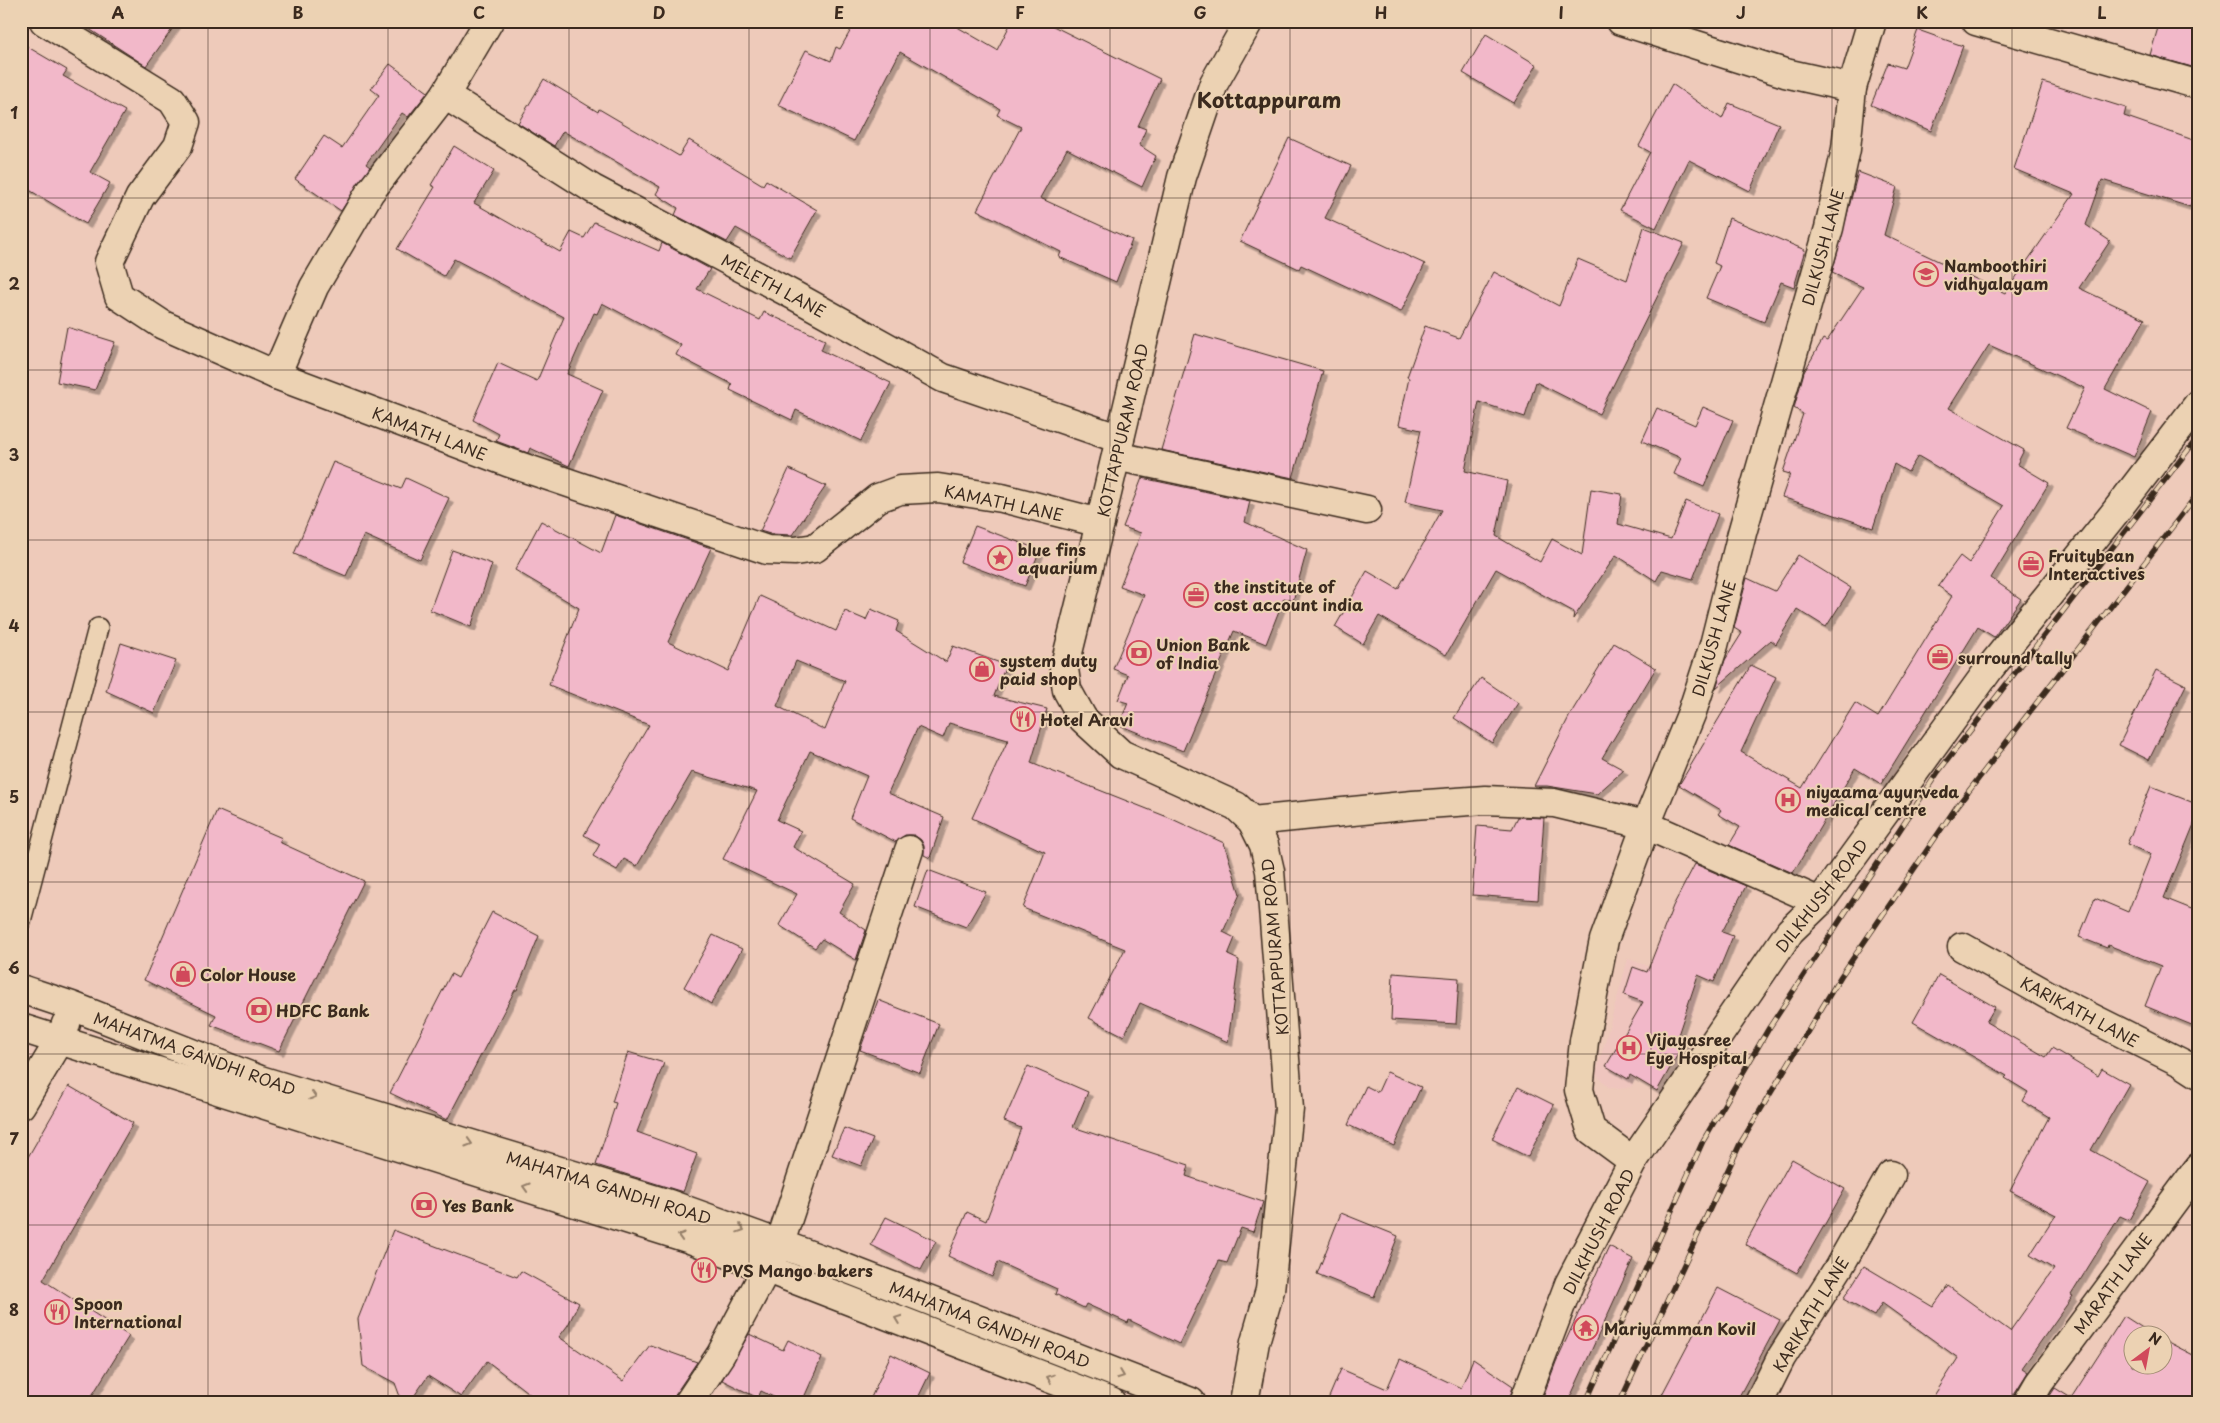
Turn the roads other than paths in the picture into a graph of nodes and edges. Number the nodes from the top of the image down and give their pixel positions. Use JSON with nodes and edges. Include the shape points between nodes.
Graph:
{"nodes":[{"id":1,"x":44,"y":21,"type":"edge"},
{"id":2,"x":489,"y":21,"type":"edge"},
{"id":3,"x":1249,"y":21,"type":"edge"},
{"id":4,"x":1621,"y":21,"type":"edge"},
{"id":5,"x":1872,"y":21,"type":"edge"},
{"id":6,"x":1976,"y":21,"type":"edge"},
{"id":7,"x":2023,"y":28,"type":"edge"},
{"id":8,"x":2199,"y":85,"type":"edge"},
{"id":9,"x":1852,"y":88,"type":"junction"},
{"id":10,"x":444,"y":95,"type":"junction"},
{"id":11,"x":276,"y":374,"type":"junction"},
{"id":12,"x":2199,"y":403,"type":"edge"},
{"id":13,"x":1118,"y":448,"type":"junction"},
{"id":14,"x":1367,"y":510,"type":"dead end"},
{"id":15,"x":1100,"y":524,"type":"junction"},
{"id":16,"x":98,"y":628,"type":"dead end"},
{"id":17,"x":1252,"y":821,"type":"junction"},
{"id":18,"x":1646,"y":825,"type":"junction"},
{"id":19,"x":909,"y":850,"type":"dead end"},
{"id":20,"x":1820,"y":902,"type":"junction"},
{"id":21,"x":21,"y":921,"type":"edge"},
{"id":22,"x":1962,"y":947,"type":"dead end"},
{"id":23,"x":21,"y":989,"type":"edge"},
{"id":24,"x":72,"y":1006,"type":"junction"},
{"id":25,"x":21,"y":1028,"type":"edge"},
{"id":26,"x":60,"y":1040,"type":"junction"},
{"id":27,"x":2199,"y":1074,"type":"edge"},
{"id":28,"x":21,"y":1105,"type":"edge"},
{"id":29,"x":1633,"y":1161,"type":"junction"},
{"id":30,"x":2199,"y":1167,"type":"edge"},
{"id":31,"x":1892,"y":1175,"type":"dead end"},
{"id":32,"x":780,"y":1243,"type":"junction"},
{"id":33,"x":766,"y":1268,"type":"junction"},
{"id":34,"x":690,"y":1402,"type":"edge"},
{"id":35,"x":1112,"y":1402,"type":"edge"},
{"id":36,"x":1191,"y":1402,"type":"edge"},
{"id":37,"x":1244,"y":1402,"type":"edge"},
{"id":38,"x":1524,"y":1402,"type":"edge"},
{"id":39,"x":1760,"y":1402,"type":"edge"},
{"id":40,"x":2028,"y":1402,"type":"edge"}],
"edges":[{"from":1,"to":11,"type":"street","name":"KAMATH LANE","via":[[172,100],[186,122],[178,146],[140,197],[109,262],[119,296],[163,325]]},
{"from":2,"to":10,"type":"street"},
{"from":3,"to":13,"type":"street","name":"KOTTAPPURAM ROAD","via":[[1214,83],[1182,177]]},
{"from":4,"to":9,"type":"street","via":[[1785,73]]},
{"from":5,"to":9,"type":"street","name":"DILKUSH LANE"},
{"from":6,"to":7,"type":"street"},
{"from":7,"to":8,"type":"street"},
{"from":9,"to":18,"type":"street","name":"DILKUSH LANE","via":[[1846,149],[1829,228],[1742,533],[1714,646],[1692,712]]},
{"from":10,"to":11,"type":"street","via":[[370,192],[314,287]]},
{"from":10,"to":13,"type":"street","name":"MELETH LANE","via":[[593,189],[943,378]]},
{"from":11,"to":15,"type":"street","name":"KAMATH LANE","via":[[506,462],[767,550],[815,548],[878,498],[900,490],[938,488],[1002,498]]},
{"from":12,"to":20,"type":"street","name":"DILKHUSH ROAD","via":[[1990,668]]},
{"from":13,"to":14,"type":"street","name":"MELETH LANE"},
{"from":13,"to":15,"type":"street","name":"KOTTAPPURAM ROAD"},
{"from":15,"to":17,"type":"street","name":"KOTTAPPURAM ROAD","via":[[1064,669],[1067,690],[1083,719],[1121,754],[1236,806]]},
{"from":16,"to":21,"type":"lane"},
{"from":17,"to":18,"type":"street","via":[[1485,800],[1554,802]]},
{"from":17,"to":37,"type":"street","name":"KOTTAPPURAM ROAD","via":[[1264,845],[1270,871],[1289,1109],[1270,1290],[1254,1342]]},
{"from":18,"to":20,"type":"street"},
{"from":18,"to":29,"type":"street","name":"DILKUSH LANE","via":[[1604,940],[1584,1041],[1579,1090],[1591,1130]]},
{"from":19,"to":32,"type":"street"},
{"from":20,"to":29,"type":"street","name":"DILKHUSH ROAD","via":[[1790,931]]},
{"from":22,"to":27,"type":"street","name":"KARIKATH LANE"},
{"from":23,"to":24,"type":"street","name":"MAHATMA GANDHI ROAD"},
{"from":24,"to":26,"type":"street"},
{"from":24,"to":32,"type":"street","name":"MAHATMA GANDHI ROAD","one_way":true,"via":[[260,1080],[669,1204]]},
{"from":25,"to":26,"type":"street","name":"MAHATMA GANDHI ROAD"},
{"from":26,"to":28,"type":"street"},
{"from":33,"to":26,"type":"street","name":"MAHATMA GANDHI ROAD","one_way":true,"via":[[690,1239]]},
{"from":29,"to":38,"type":"street","name":"DILKHUSH ROAD","via":[[1569,1284]]},
{"from":30,"to":40,"type":"street","name":"MARATH LANE","via":[[2039,1382]]},
{"from":31,"to":39,"type":"street","name":"KARIKATH LANE","via":[[1781,1358]]},
{"from":32,"to":33,"type":"street"},
{"from":32,"to":36,"type":"street","name":"MAHATMA GANDHI ROAD","one_way":true},
{"from":33,"to":34,"type":"street","via":[[721,1354]]},
{"from":35,"to":33,"type":"street","name":"MAHATMA GANDHI ROAD","one_way":true}]}
